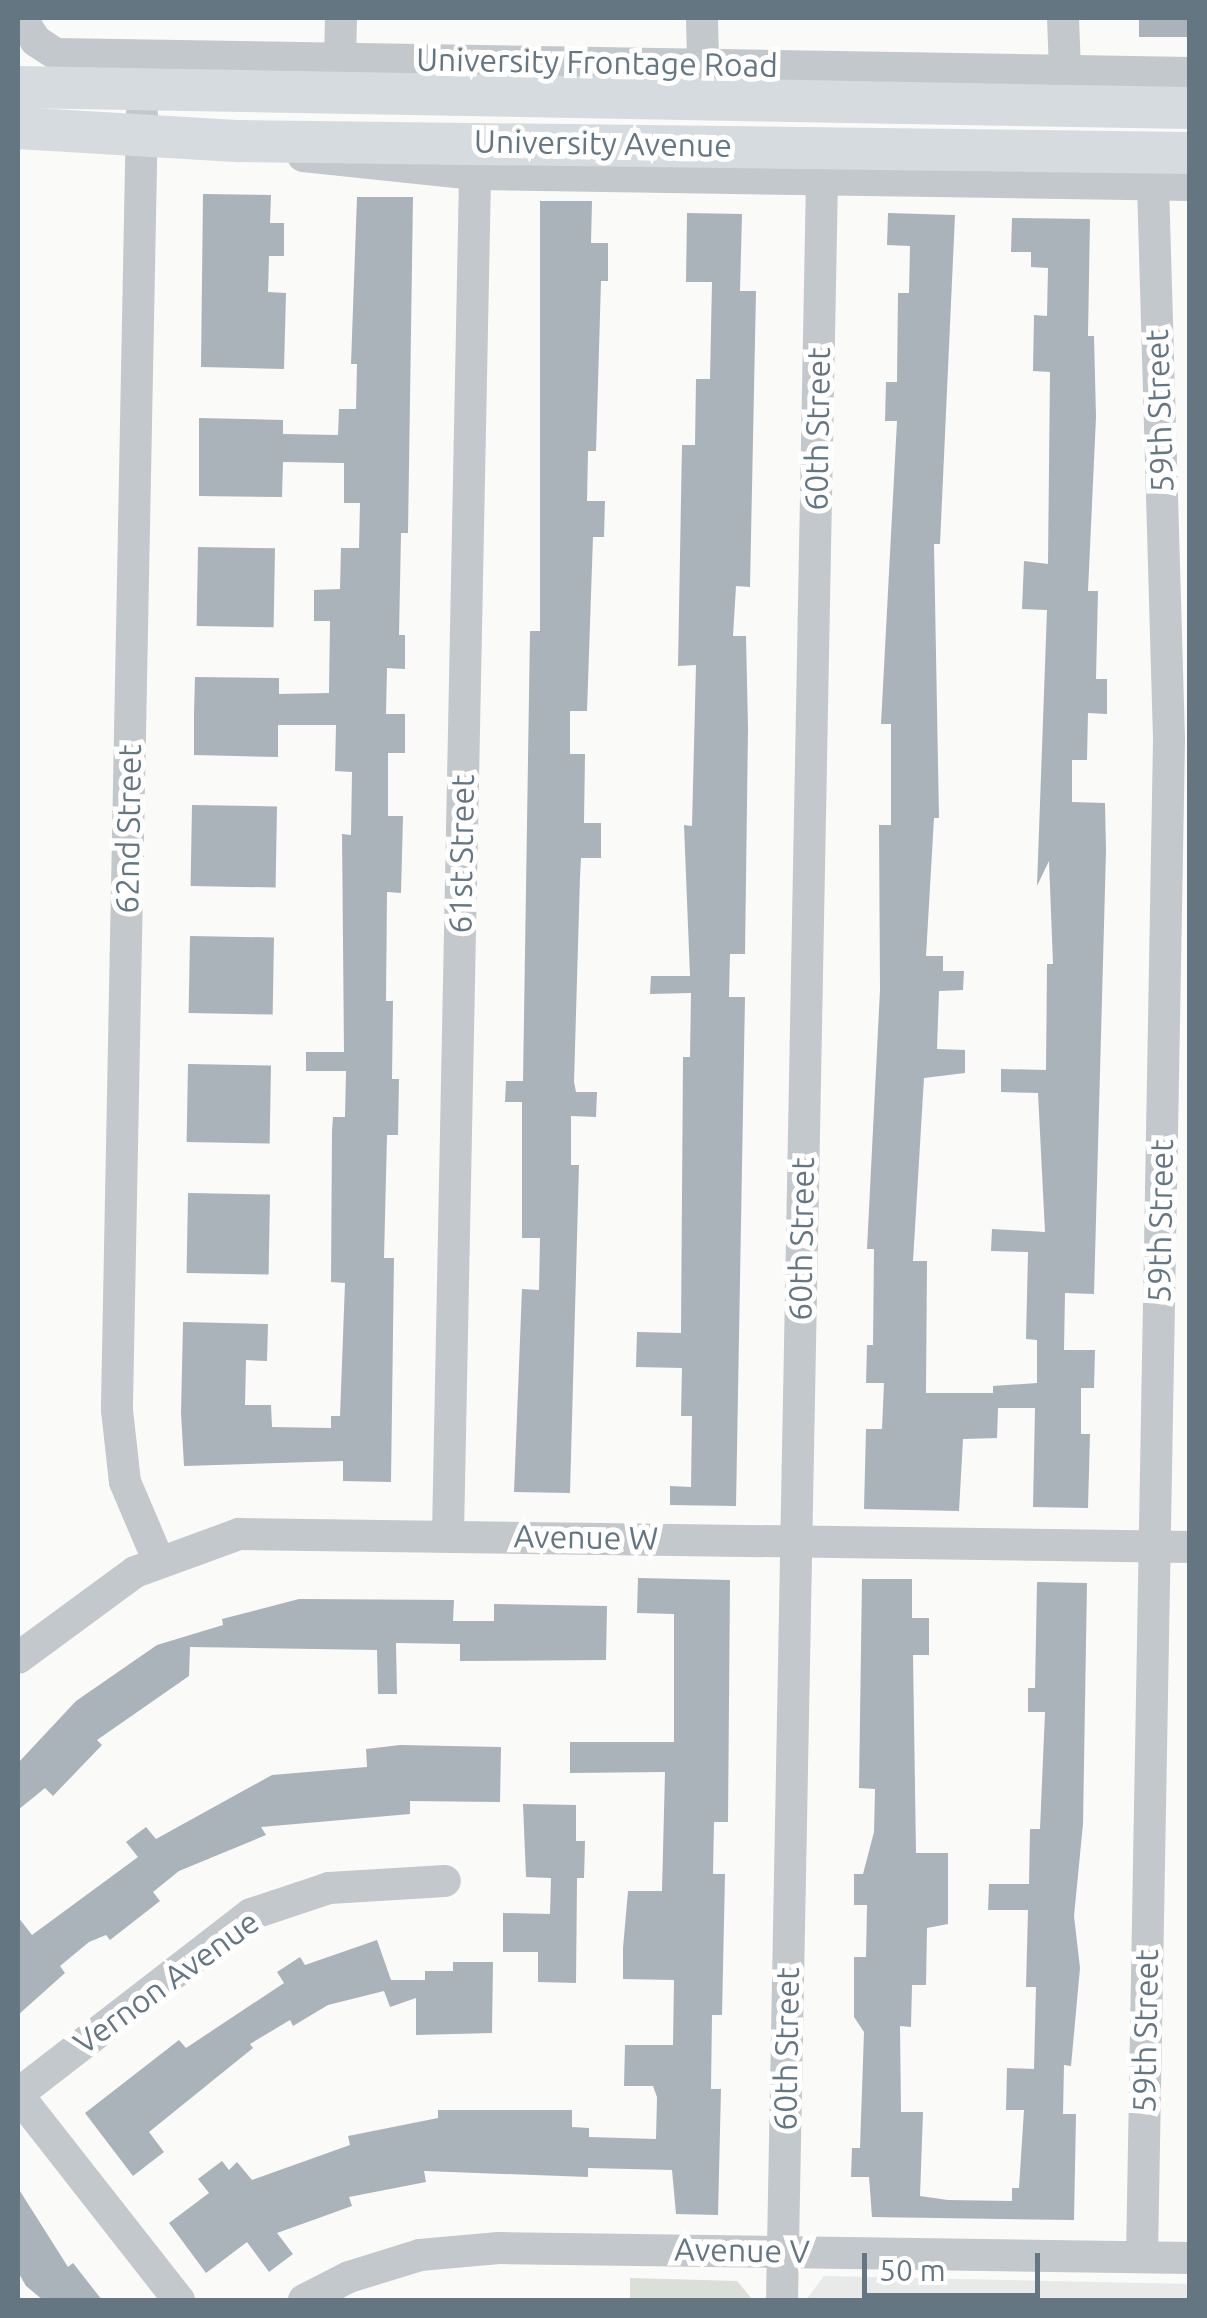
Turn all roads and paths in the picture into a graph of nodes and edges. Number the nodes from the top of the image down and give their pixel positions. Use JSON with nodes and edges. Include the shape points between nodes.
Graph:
{"nodes":[{"id":1,"x":20,"y":18,"type":"edge"},
{"id":2,"x":341,"y":18,"type":"edge"},
{"id":3,"x":702,"y":18,"type":"edge"},
{"id":4,"x":1063,"y":18,"type":"edge"},
{"id":5,"x":340,"y":58,"type":"junction"},
{"id":6,"x":703,"y":63,"type":"junction"},
{"id":7,"x":1065,"y":70,"type":"junction"},
{"id":8,"x":1190,"y":73,"type":"edge"},
{"id":9,"x":18,"y":87,"type":"edge"},
{"id":10,"x":142,"y":89,"type":"junction"},
{"id":11,"x":1190,"y":108,"type":"edge"},
{"id":12,"x":18,"y":128,"type":"edge"},
{"id":13,"x":142,"y":134,"type":"junction"},
{"id":14,"x":240,"y":141,"type":"junction"},
{"id":15,"x":1190,"y":152,"type":"edge"},
{"id":16,"x":475,"y":174,"type":"junction"},
{"id":17,"x":822,"y":178,"type":"junction"},
{"id":18,"x":1152,"y":185,"type":"junction"},
{"id":19,"x":1190,"y":186,"type":"edge"},
{"id":20,"x":448,"y":1534,"type":"junction"},
{"id":21,"x":795,"y":1540,"type":"junction"},
{"id":22,"x":1153,"y":1547,"type":"junction"},
{"id":23,"x":1190,"y":1548,"type":"edge"},
{"id":24,"x":159,"y":1562,"type":"junction"},
{"id":25,"x":18,"y":1658,"type":"edge"},
{"id":26,"x":445,"y":1881,"type":"dead end"},
{"id":27,"x":18,"y":2095,"type":"edge"},
{"id":28,"x":782,"y":2250,"type":"junction"},
{"id":29,"x":1142,"y":2258,"type":"junction"},
{"id":30,"x":1190,"y":2258,"type":"edge"},
{"id":31,"x":179,"y":2300,"type":"edge"},
{"id":32,"x":304,"y":2300,"type":"edge"},
{"id":33,"x":782,"y":2300,"type":"edge"}],
"edges":[{"from":1,"to":5,"type":"street","name":"University Frontage Road","via":[[36,42],[56,54]]},
{"from":1,"to":9,"type":"street"},
{"from":2,"to":5,"type":"street"},
{"from":3,"to":6,"type":"street"},
{"from":4,"to":7,"type":"street"},
{"from":5,"to":6,"type":"street","name":"University Frontage Road"},
{"from":6,"to":7,"type":"street","name":"University Frontage Road"},
{"from":7,"to":8,"type":"street","name":"University Frontage Road"},
{"from":9,"to":10,"type":"main road","name":"University Avenue"},
{"from":9,"to":12,"type":"street"},
{"from":10,"to":11,"type":"main road","name":"University Avenue"},
{"from":10,"to":13,"type":"street","name":"62nd Street"},
{"from":12,"to":13,"type":"main road","name":"University Avenue"},
{"from":13,"to":14,"type":"main road","name":"University Avenue"},
{"from":13,"to":24,"type":"street","name":"62nd Street","via":[[117,1410],[125,1482]]},
{"from":14,"to":15,"type":"main road","name":"University Avenue"},
{"from":14,"to":16,"type":"street","via":[[334,163]]},
{"from":16,"to":17,"type":"street"},
{"from":16,"to":20,"type":"street","name":"61st Street"},
{"from":17,"to":18,"type":"street"},
{"from":17,"to":21,"type":"street","name":"60th Street"},
{"from":18,"to":19,"type":"street"},
{"from":18,"to":22,"type":"street","name":"59th Street","via":[[1169,739]]},
{"from":20,"to":21,"type":"street","name":"Avenue W"},
{"from":20,"to":24,"type":"street","name":"Avenue W","via":[[239,1534]]},
{"from":21,"to":22,"type":"street","name":"Avenue W"},
{"from":21,"to":28,"type":"street","name":"60th Street"},
{"from":22,"to":23,"type":"street","name":"Avenue W"},
{"from":22,"to":29,"type":"street","name":"59th Street"},
{"from":24,"to":25,"type":"street","name":"Avenue W","via":[[84,1606]]},
{"from":26,"to":27,"type":"street","name":"Vernon Avenue","via":[[342,1886],[252,1914]]},
{"from":27,"to":31,"type":"street"},
{"from":28,"to":29,"type":"street","name":"Avenue V"},
{"from":28,"to":32,"type":"street","name":"Avenue V","via":[[499,2248],[420,2255]]},
{"from":28,"to":33,"type":"street","name":"60th Street"},
{"from":29,"to":30,"type":"street","name":"Avenue V"}]}
